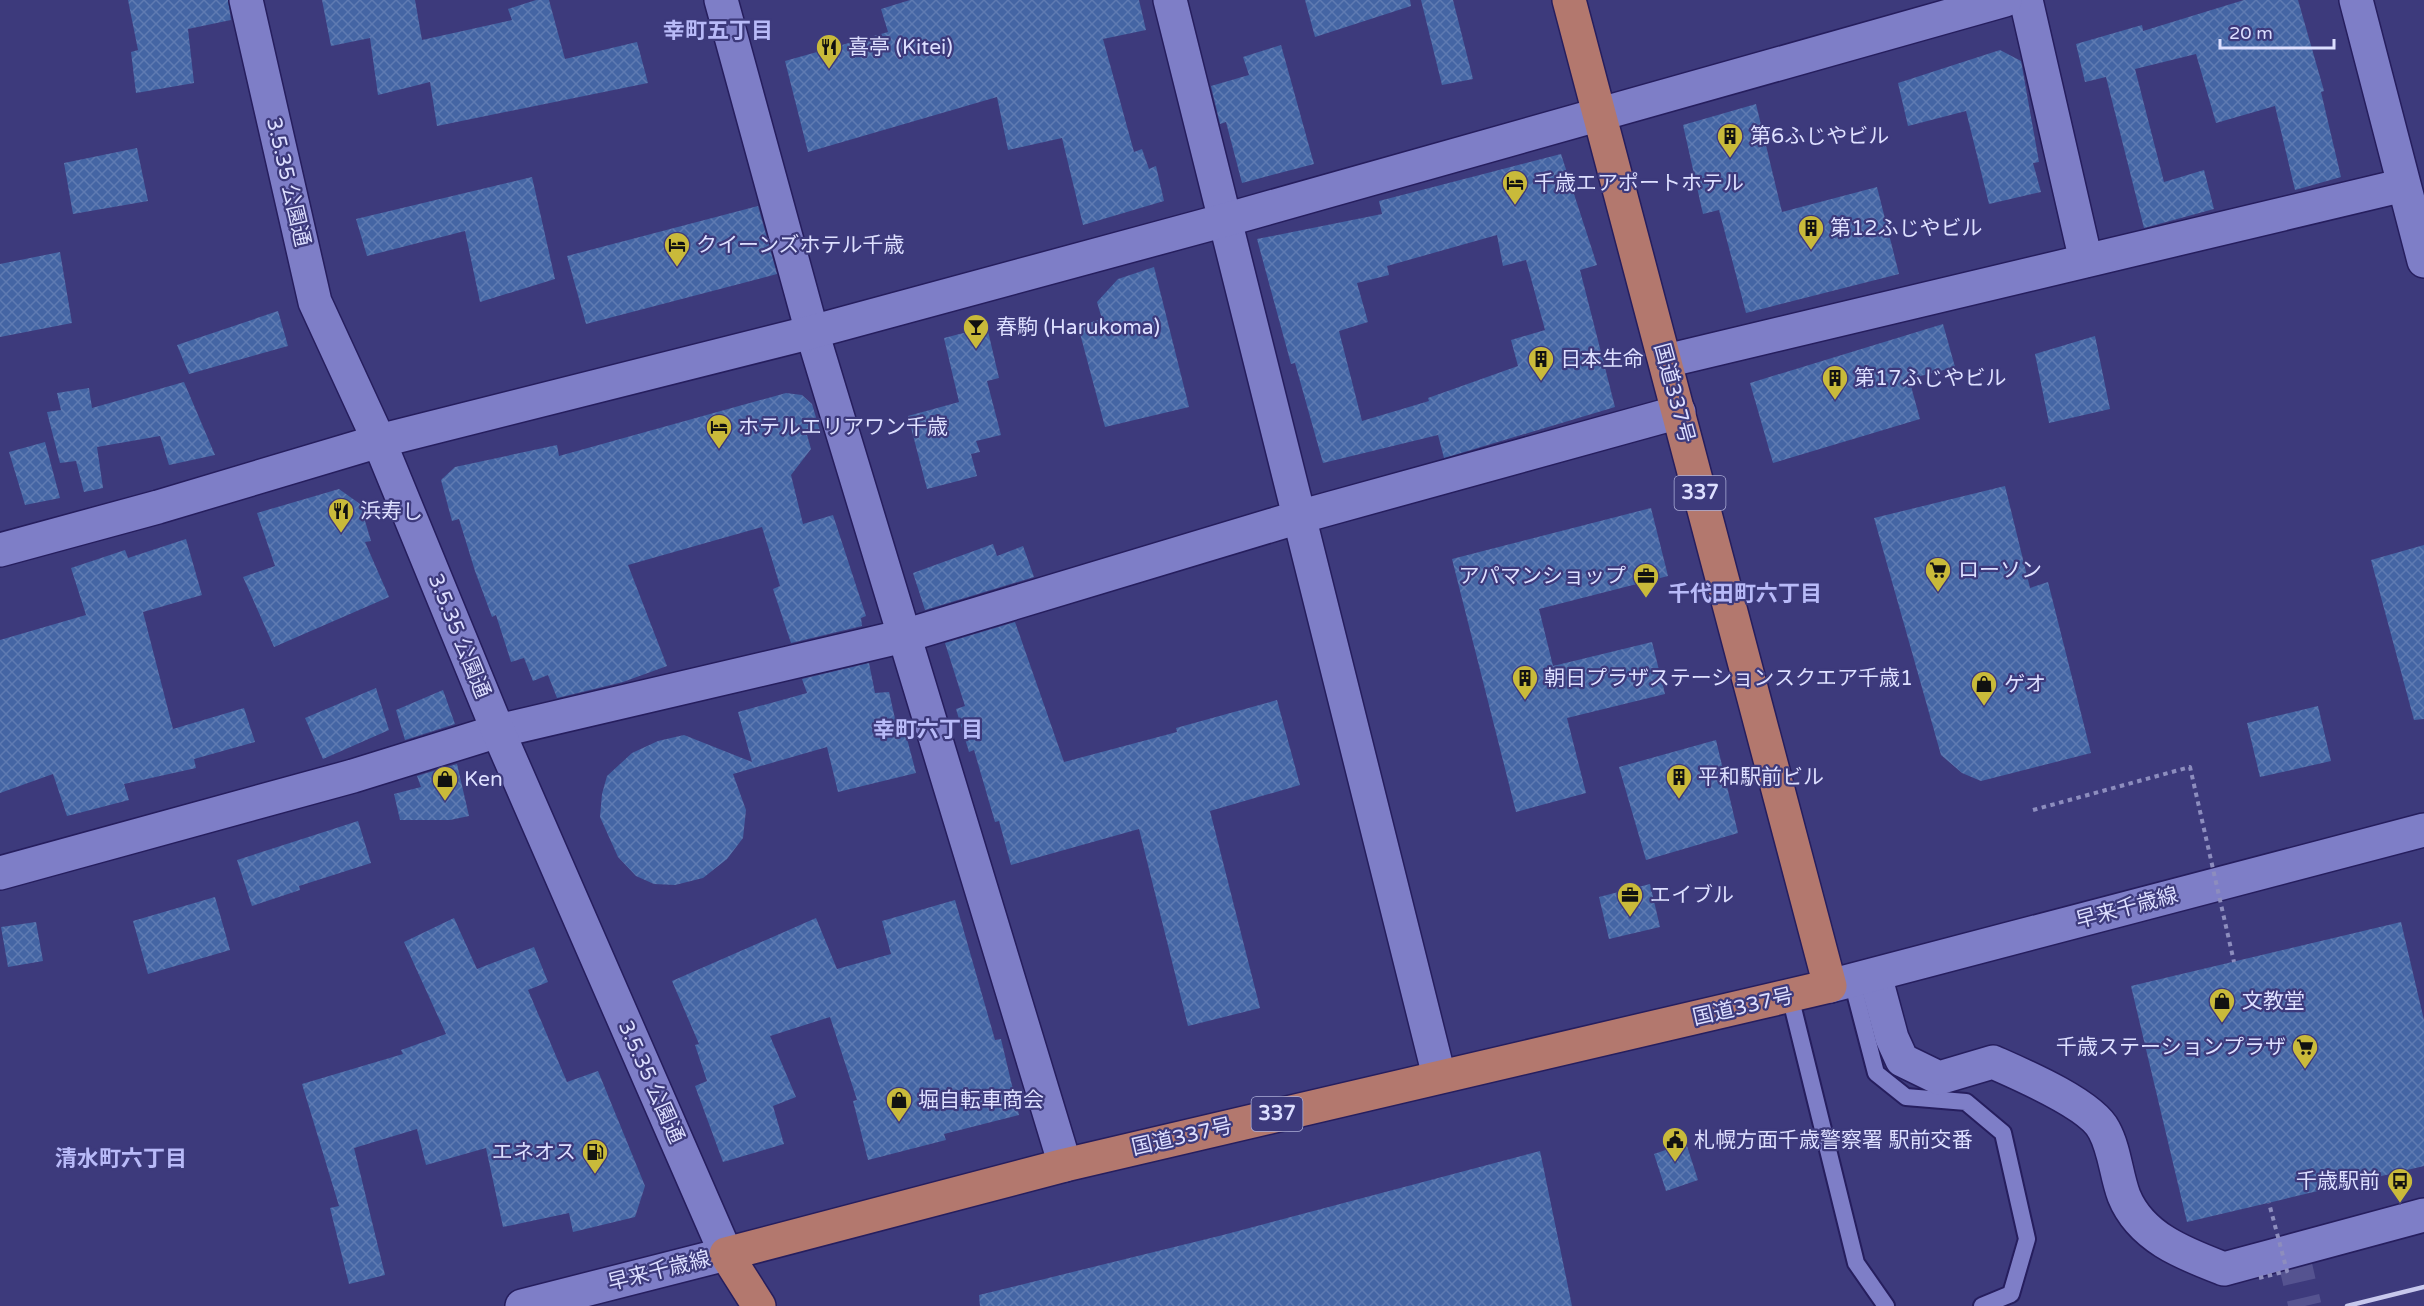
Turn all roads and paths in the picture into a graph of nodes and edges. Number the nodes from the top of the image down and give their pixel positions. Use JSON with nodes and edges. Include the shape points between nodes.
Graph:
{"nodes":[{"id":1,"x":246,"y":0,"type":"edge"},
{"id":2,"x":721,"y":0,"type":"edge"},
{"id":3,"x":1170,"y":0,"type":"edge"},
{"id":4,"x":1569,"y":0,"type":"edge"},
{"id":5,"x":2026,"y":0,"type":"edge"},
{"id":6,"x":2356,"y":0,"type":"edge"},
{"id":7,"x":1992,"y":2,"type":"edge"},
{"id":8,"x":1600,"y":112,"type":"junction"},
{"id":9,"x":2404,"y":185,"type":"junction"},
{"id":10,"x":1225,"y":220,"type":"junction"},
{"id":11,"x":2086,"y":261,"type":"junction"},
{"id":12,"x":2424,"y":261,"type":"edge"},
{"id":13,"x":812,"y":332,"type":"junction"},
{"id":14,"x":1666,"y":361,"type":"junction"},
{"id":15,"x":1679,"y":412,"type":"junction"},
{"id":16,"x":380,"y":441,"type":"junction"},
{"id":17,"x":1299,"y":517,"type":"junction"},
{"id":18,"x":0,"y":550,"type":"edge"},
{"id":19,"x":904,"y":636,"type":"junction"},
{"id":20,"x":498,"y":731,"type":"junction"},
{"id":21,"x":2033,"y":810,"type":"dead end"},
{"id":22,"x":2424,"y":830,"type":"edge"},
{"id":23,"x":0,"y":873,"type":"edge"},
{"id":24,"x":2234,"y":962,"type":"dead end"},
{"id":25,"x":1852,"y":981,"type":"junction"},
{"id":26,"x":1790,"y":996,"type":"junction"},
{"id":27,"x":1439,"y":1076,"type":"junction"},
{"id":28,"x":1065,"y":1165,"type":"junction"},
{"id":29,"x":2269,"y":1203,"type":"dead end"},
{"id":30,"x":2424,"y":1215,"type":"edge"},
{"id":31,"x":726,"y":1254,"type":"junction"},
{"id":32,"x":2259,"y":1278,"type":"dead end"},
{"id":33,"x":522,"y":1306,"type":"edge"},
{"id":34,"x":759,"y":1306,"type":"edge"},
{"id":35,"x":1886,"y":1306,"type":"edge"},
{"id":36,"x":1982,"y":1306,"type":"edge"}],
"edges":[{"from":1,"to":16,"type":"street","name":"3.5.35 公園通","via":[[315,302]]},
{"from":2,"to":13,"type":"street"},
{"from":3,"to":10,"type":"street"},
{"from":4,"to":8,"type":"highway","name":"国道337号","number":"337"},
{"from":5,"to":11,"type":"street"},
{"from":6,"to":9,"type":"street"},
{"from":7,"to":8,"type":"street"},
{"from":8,"to":10,"type":"street"},
{"from":8,"to":14,"type":"highway","name":"国道337号","number":"337"},
{"from":9,"to":11,"type":"street"},
{"from":9,"to":12,"type":"street"},
{"from":10,"to":13,"type":"street"},
{"from":10,"to":17,"type":"street"},
{"from":11,"to":14,"type":"street"},
{"from":13,"to":16,"type":"street"},
{"from":13,"to":19,"type":"street"},
{"from":14,"to":15,"type":"highway","name":"国道337号","number":"337"},
{"from":15,"to":17,"type":"street"},
{"from":15,"to":25,"type":"highway","name":"国道337号","number":"337"},
{"from":16,"to":18,"type":"street"},
{"from":16,"to":20,"type":"street","name":"3.5.35 公園通"},
{"from":17,"to":19,"type":"street"},
{"from":17,"to":27,"type":"street"},
{"from":19,"to":20,"type":"street"},
{"from":19,"to":28,"type":"street"},
{"from":20,"to":23,"type":"street","via":[[353,776]]},
{"from":20,"to":31,"type":"street","name":"3.5.35 公園通"},
{"from":21,"to":24,"type":"path","bridge":true,"via":[[2190,767]]},
{"from":22,"to":25,"type":"street","name":"早来千歳線"},
{"from":25,"to":26,"type":"highway","name":"国道337号","number":"337"},
{"from":25,"to":30,"type":"street","via":[[1892,1038],[1902,1060],[1939,1078],[1993,1062],[2042,1084],[2092,1116],[2104,1130],[2124,1198],[2145,1228],[2170,1246],[2224,1269]]},
{"from":25,"to":36,"type":"lane","via":[[1876,1073],[1906,1096],[1966,1102],[2003,1133],[2026,1239],[2010,1294]]},
{"from":26,"to":27,"type":"highway","name":"国道337号","number":"337"},
{"from":26,"to":35,"type":"lane","via":[[1856,1263]]},
{"from":27,"to":28,"type":"highway","name":"国道337号","number":"337"},
{"from":28,"to":31,"type":"highway","name":"国道337号","number":"337"},
{"from":29,"to":32,"type":"path","bridge":true,"via":[[2287,1271]]},
{"from":31,"to":33,"type":"street","name":"早来千歳線"},
{"from":31,"to":34,"type":"highway"}]}
